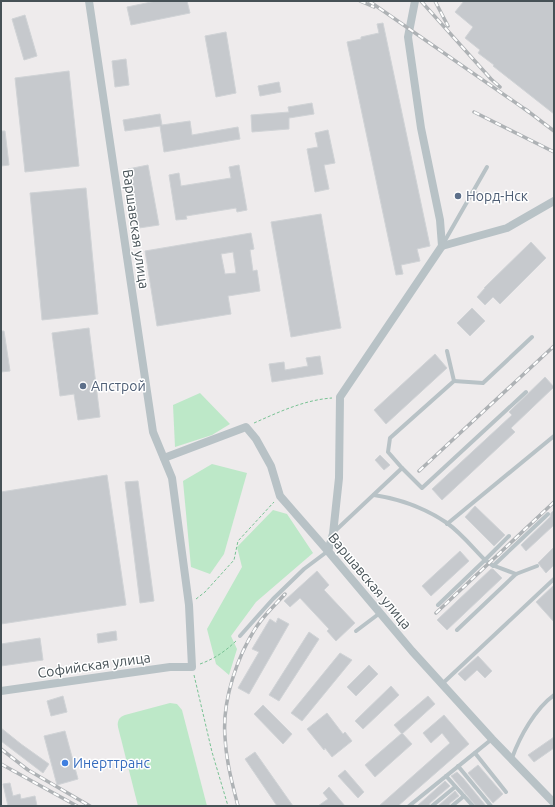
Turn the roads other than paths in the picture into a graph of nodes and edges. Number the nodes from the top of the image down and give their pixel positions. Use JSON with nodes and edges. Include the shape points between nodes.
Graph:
{"nodes":[{"id":1,"x":90,"y":1,"type":"edge"},
{"id":2,"x":414,"y":2,"type":"edge"},
{"id":3,"x":487,"y":167,"type":"dead end"},
{"id":4,"x":472,"y":193,"type":"junction"},
{"id":5,"x":485,"y":195,"type":"dead end"},
{"id":6,"x":554,"y":202,"type":"edge"},
{"id":7,"x":442,"y":246,"type":"junction"},
{"id":8,"x":532,"y":337,"type":"dead end"},
{"id":9,"x":447,"y":351,"type":"dead end"},
{"id":10,"x":454,"y":381,"type":"junction"},
{"id":11,"x":526,"y":392,"type":"dead end"},
{"id":12,"x":554,"y":436,"type":"edge"},
{"id":13,"x":164,"y":458,"type":"junction"},
{"id":14,"x":402,"y":468,"type":"junction"},
{"id":15,"x":374,"y":495,"type":"junction"},
{"id":16,"x":548,"y":514,"type":"dead end"},
{"id":17,"x":447,"y":524,"type":"junction"},
{"id":18,"x":333,"y":534,"type":"junction"},
{"id":19,"x":509,"y":536,"type":"dead end"},
{"id":20,"x":328,"y":551,"type":"junction"},
{"id":21,"x":485,"y":560,"type":"junction"},
{"id":22,"x":493,"y":566,"type":"junction"},
{"id":23,"x":537,"y":566,"type":"dead end"},
{"id":24,"x":516,"y":574,"type":"junction"},
{"id":25,"x":554,"y":579,"type":"edge"},
{"id":26,"x":438,"y":605,"type":"dead end"},
{"id":27,"x":380,"y":613,"type":"junction"},
{"id":28,"x":457,"y":630,"type":"dead end"},
{"id":29,"x":356,"y":631,"type":"dead end"},
{"id":30,"x":240,"y":636,"type":"road end"},
{"id":31,"x":192,"y":667,"type":"joint"},
{"id":32,"x":442,"y":684,"type":"junction"},
{"id":33,"x":1,"y":691,"type":"edge"},
{"id":34,"x":554,"y":695,"type":"edge"},
{"id":35,"x":492,"y":739,"type":"junction"},
{"id":36,"x":475,"y":753,"type":"junction"},
{"id":37,"x":512,"y":758,"type":"junction"},
{"id":38,"x":458,"y":766,"type":"junction"},
{"id":39,"x":446,"y":776,"type":"junction"},
{"id":40,"x":455,"y":786,"type":"junction"},
{"id":41,"x":506,"y":792,"type":"dead end"},
{"id":42,"x":464,"y":796,"type":"junction"},
{"id":43,"x":554,"y":803,"type":"edge"},
{"id":44,"x":409,"y":806,"type":"edge"},
{"id":45,"x":432,"y":806,"type":"edge"},
{"id":46,"x":452,"y":806,"type":"edge"},
{"id":47,"x":473,"y":806,"type":"edge"},
{"id":48,"x":491,"y":806,"type":"edge"}],
"edges":[{"from":1,"to":13,"type":"street","name":"Варшавская улица","via":[[153,432]]},
{"from":2,"to":7,"type":"street","via":[[408,37],[421,128],[440,220]]},
{"from":3,"to":4,"type":"lane"},
{"from":4,"to":5,"type":"lane"},
{"from":4,"to":7,"type":"lane"},
{"from":6,"to":7,"type":"street","via":[[507,228]]},
{"from":7,"to":18,"type":"street","via":[[340,397],[338,478]]},
{"from":8,"to":10,"type":"lane","via":[[483,383]]},
{"from":9,"to":10,"type":"lane"},
{"from":10,"to":14,"type":"lane","via":[[390,438],[388,452]]},
{"from":11,"to":14,"type":"lane","via":[[422,488]]},
{"from":12,"to":17,"type":"lane"},
{"from":13,"to":20,"type":"street","name":"Варшавская улица","via":[[246,427],[271,466],[280,496]]},
{"from":13,"to":31,"type":"street","name":"Варшавская улица","via":[[172,478],[189,605]]},
{"from":14,"to":15,"type":"lane"},
{"from":15,"to":17,"type":"lane","via":[[396,499],[423,509]]},
{"from":15,"to":18,"type":"lane"},
{"from":16,"to":22,"type":"lane"},
{"from":17,"to":21,"type":"lane"},
{"from":18,"to":20,"type":"street"},
{"from":19,"to":21,"type":"lane"},
{"from":20,"to":27,"type":"street","name":"Варшавская улица"},
{"from":20,"to":30,"type":"lane","via":[[304,569]]},
{"from":21,"to":22,"type":"lane"},
{"from":21,"to":26,"type":"lane"},
{"from":22,"to":24,"type":"lane"},
{"from":23,"to":24,"type":"lane"},
{"from":24,"to":28,"type":"lane"},
{"from":25,"to":32,"type":"lane"},
{"from":27,"to":29,"type":"lane"},
{"from":27,"to":32,"type":"street","name":"Варшавская улица"},
{"from":31,"to":33,"type":"street","name":"Софийская улица","via":[[170,667]]},
{"from":32,"to":35,"type":"street","name":"Варшавская улица"},
{"from":34,"to":37,"type":"lane","via":[[545,701],[519,740]]},
{"from":35,"to":36,"type":"lane"},
{"from":35,"to":37,"type":"street","name":"Варшавская улица"},
{"from":36,"to":38,"type":"lane"},
{"from":36,"to":41,"type":"lane"},
{"from":37,"to":43,"type":"street","name":"Варшавская улица"},
{"from":38,"to":39,"type":"lane"},
{"from":38,"to":48,"type":"lane"},
{"from":39,"to":40,"type":"lane"},
{"from":39,"to":44,"type":"lane"},
{"from":40,"to":42,"type":"lane"},
{"from":40,"to":45,"type":"lane"},
{"from":42,"to":46,"type":"lane"},
{"from":42,"to":47,"type":"lane"}]}
